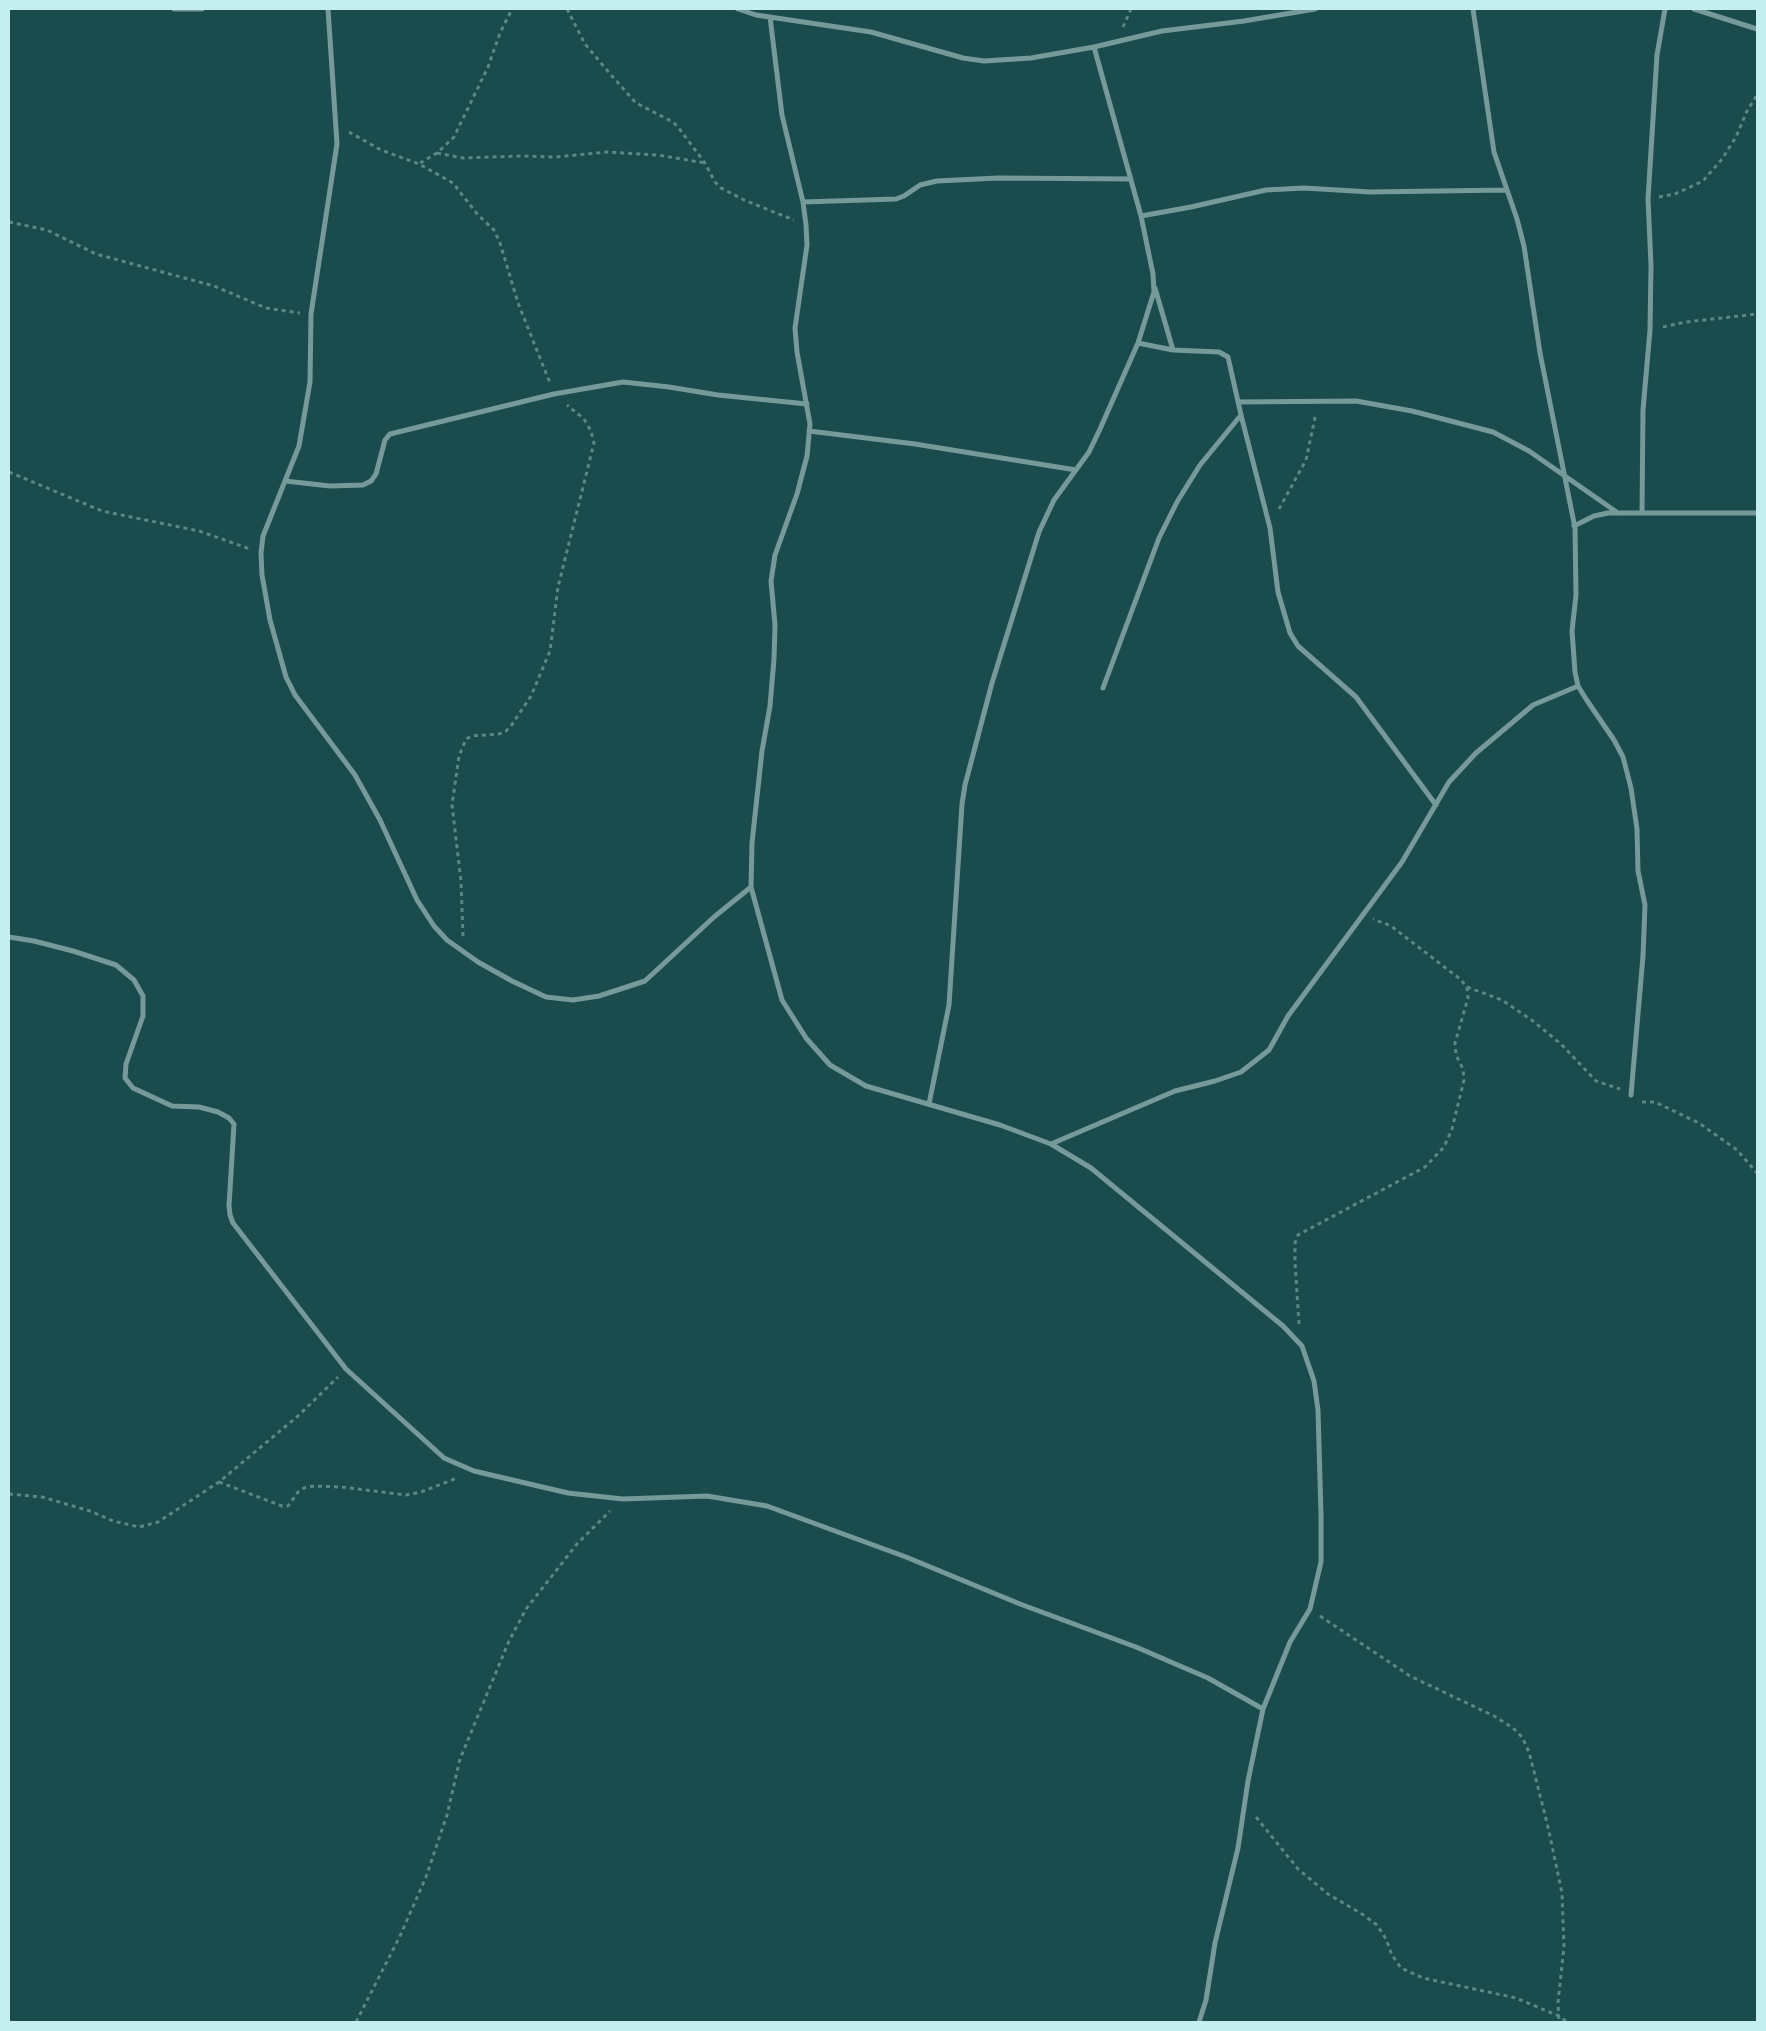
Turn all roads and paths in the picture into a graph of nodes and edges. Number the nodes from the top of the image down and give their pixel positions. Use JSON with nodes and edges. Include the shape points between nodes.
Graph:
{"nodes":[{"id":1,"x":174,"y":9,"type":"edge"},
{"id":2,"x":202,"y":9,"type":"edge"},
{"id":3,"x":328,"y":9,"type":"edge"},
{"id":4,"x":512,"y":9,"type":"edge"},
{"id":5,"x":567,"y":9,"type":"edge"},
{"id":6,"x":738,"y":9,"type":"edge"},
{"id":7,"x":1316,"y":9,"type":"edge"},
{"id":8,"x":1473,"y":9,"type":"edge"},
{"id":9,"x":1665,"y":9,"type":"edge"},
{"id":10,"x":1694,"y":9,"type":"edge"},
{"id":11,"x":770,"y":17,"type":"junction"},
{"id":12,"x":1757,"y":29,"type":"edge"},
{"id":13,"x":1094,"y":47,"type":"junction"},
{"id":14,"x":1757,"y":95,"type":"edge"},
{"id":15,"x":336,"y":125,"type":"junction"},
{"id":16,"x":437,"y":153,"type":"junction"},
{"id":17,"x":705,"y":163,"type":"junction"},
{"id":18,"x":419,"y":164,"type":"junction"},
{"id":19,"x":1130,"y":180,"type":"junction"},
{"id":20,"x":1506,"y":190,"type":"junction"},
{"id":21,"x":1648,"y":199,"type":"junction"},
{"id":22,"x":803,"y":202,"type":"junction"},
{"id":23,"x":1141,"y":216,"type":"junction"},
{"id":24,"x":9,"y":222,"type":"edge"},
{"id":25,"x":806,"y":225,"type":"junction"},
{"id":26,"x":1154,"y":285,"type":"junction"},
{"id":27,"x":311,"y":314,"type":"junction"},
{"id":28,"x":1757,"y":314,"type":"edge"},
{"id":29,"x":1650,"y":330,"type":"junction"},
{"id":30,"x":1138,"y":343,"type":"junction"},
{"id":31,"x":1173,"y":350,"type":"junction"},
{"id":32,"x":554,"y":394,"type":"junction"},
{"id":33,"x":1319,"y":400,"type":"junction"},
{"id":34,"x":1238,"y":402,"type":"junction"},
{"id":35,"x":807,"y":404,"type":"junction"},
{"id":36,"x":1241,"y":415,"type":"junction"},
{"id":37,"x":809,"y":431,"type":"junction"},
{"id":38,"x":1076,"y":470,"type":"junction"},
{"id":39,"x":9,"y":472,"type":"edge"},
{"id":40,"x":1565,"y":475,"type":"junction"},
{"id":41,"x":285,"y":481,"type":"junction"},
{"id":42,"x":1642,"y":512,"type":"junction"},
{"id":43,"x":1618,"y":513,"type":"junction"},
{"id":44,"x":1757,"y":513,"type":"edge"},
{"id":45,"x":1574,"y":526,"type":"junction"},
{"id":46,"x":1270,"y":528,"type":"junction"},
{"id":47,"x":261,"y":554,"type":"junction"},
{"id":48,"x":1578,"y":686,"type":"junction"},
{"id":49,"x":1103,"y":688,"type":"dead end"},
{"id":50,"x":1436,"y":805,"type":"junction"},
{"id":51,"x":751,"y":886,"type":"junction"},
{"id":52,"x":1363,"y":916,"type":"junction"},
{"id":53,"x":9,"y":937,"type":"edge"},
{"id":54,"x":463,"y":951,"type":"junction"},
{"id":55,"x":1466,"y":987,"type":"junction"},
{"id":56,"x":1631,"y":1095,"type":"junction"},
{"id":57,"x":929,"y":1104,"type":"junction"},
{"id":58,"x":1051,"y":1144,"type":"junction"},
{"id":59,"x":1757,"y":1173,"type":"edge"},
{"id":60,"x":1302,"y":1346,"type":"junction"},
{"id":61,"x":346,"y":1369,"type":"junction"},
{"id":62,"x":474,"y":1471,"type":"junction"},
{"id":63,"x":219,"y":1482,"type":"junction"},
{"id":64,"x":9,"y":1494,"type":"edge"},
{"id":65,"x":624,"y":1499,"type":"junction"},
{"id":66,"x":1310,"y":1609,"type":"junction"},
{"id":67,"x":1263,"y":1709,"type":"junction"},
{"id":68,"x":1246,"y":1802,"type":"junction"},
{"id":69,"x":1559,"y":2016,"type":"junction"},
{"id":70,"x":356,"y":2022,"type":"edge"},
{"id":71,"x":1199,"y":2022,"type":"edge"},
{"id":72,"x":1559,"y":2022,"type":"edge"},
{"id":73,"x":1566,"y":2022,"type":"edge"}],
"edges":[{"from":1,"to":2,"type":"street"},
{"from":3,"to":15,"type":"street"},
{"from":4,"to":16,"type":"path","via":[[454,137]]},
{"from":5,"to":17,"type":"path","via":[[585,44],[632,99],[673,122]]},
{"from":6,"to":11,"type":"street"},
{"from":7,"to":13,"type":"street","via":[[1162,31]]},
{"from":8,"to":20,"type":"street","via":[[1494,152]]},
{"from":9,"to":21,"type":"street","via":[[1657,55]]},
{"from":10,"to":12,"type":"street"},
{"from":11,"to":13,"type":"street","via":[[870,32],[984,61],[1017,60]]},
{"from":11,"to":22,"type":"street","via":[[782,115]]},
{"from":13,"to":19,"type":"street"},
{"from":14,"to":21,"type":"path","via":[[1736,137],[1703,181],[1675,194]]},
{"from":15,"to":18,"type":"path","via":[[381,150]]},
{"from":15,"to":27,"type":"street","via":[[337,144]]},
{"from":16,"to":17,"type":"path","via":[[463,158],[556,157],[607,152],[658,155]]},
{"from":16,"to":18,"type":"path"},
{"from":17,"to":25,"type":"path","via":[[720,188]]},
{"from":18,"to":32,"type":"path","via":[[453,183],[494,230],[518,303]]},
{"from":19,"to":22,"type":"street","via":[[998,178],[937,181],[920,185],[896,199]]},
{"from":19,"to":23,"type":"street"},
{"from":20,"to":23,"type":"street","via":[[1370,192],[1274,189]]},
{"from":20,"to":40,"type":"street","via":[[1524,246],[1540,353]]},
{"from":21,"to":29,"type":"street"},
{"from":22,"to":25,"type":"street"},
{"from":23,"to":26,"type":"street"},
{"from":24,"to":27,"type":"path","via":[[47,230],[96,254],[214,286],[266,308]]},
{"from":25,"to":35,"type":"street","via":[[795,328]]},
{"from":26,"to":30,"type":"street","via":[[1153,299]]},
{"from":26,"to":31,"type":"street"},
{"from":27,"to":41,"type":"street","via":[[308,403],[299,446]]},
{"from":28,"to":29,"type":"path","via":[[1686,322]]},
{"from":29,"to":42,"type":"street","via":[[1643,410]]},
{"from":30,"to":31,"type":"street"},
{"from":30,"to":38,"type":"street","via":[[1089,452]]},
{"from":31,"to":34,"type":"street","via":[[1224,354],[1230,362]]},
{"from":32,"to":35,"type":"street","via":[[623,382]]},
{"from":32,"to":41,"type":"street","via":[[390,434],[385,440],[376,474],[363,485],[330,486]]},
{"from":32,"to":54,"type":"path","via":[[584,419],[594,442],[558,587],[550,651],[539,678],[531,696],[506,731],[466,739],[459,756],[452,805],[461,882]]},
{"from":33,"to":34,"type":"street"},
{"from":33,"to":40,"type":"street","via":[[1356,401],[1412,411],[1493,432]]},
{"from":33,"to":46,"type":"path","via":[[1306,460]]},
{"from":34,"to":36,"type":"street"},
{"from":35,"to":37,"type":"street"},
{"from":36,"to":46,"type":"street"},
{"from":36,"to":49,"type":"street","via":[[1200,465],[1177,502],[1159,538]]},
{"from":37,"to":38,"type":"street"},
{"from":37,"to":51,"type":"street","via":[[807,456],[797,494],[774,555],[771,581],[774,659],[752,843]]},
{"from":38,"to":57,"type":"street","via":[[1054,500],[1039,532],[992,683],[965,785],[949,1005]]},
{"from":39,"to":47,"type":"path","via":[[102,511],[200,531]]},
{"from":40,"to":43,"type":"street"},
{"from":40,"to":45,"type":"street"},
{"from":41,"to":47,"type":"street","via":[[263,536]]},
{"from":42,"to":43,"type":"street"},
{"from":42,"to":44,"type":"street"},
{"from":43,"to":45,"type":"street","via":[[1594,516]]},
{"from":45,"to":48,"type":"street","via":[[1576,595],[1572,631]]},
{"from":46,"to":50,"type":"street","via":[[1278,592],[1290,633],[1298,646],[1356,697]]},
{"from":47,"to":54,"type":"street","via":[[270,620],[286,677],[295,695],[355,775],[424,913],[447,940]]},
{"from":48,"to":50,"type":"street","via":[[1533,705],[1476,753],[1449,782]]},
{"from":48,"to":56,"type":"street","via":[[1623,757],[1637,829],[1638,871],[1645,905]]},
{"from":50,"to":52,"type":"street","via":[[1402,862]]},
{"from":51,"to":54,"type":"street","via":[[645,981],[599,996],[573,1000],[546,997]]},
{"from":51,"to":57,"type":"street","via":[[782,1000],[806,1038],[830,1065],[866,1086]]},
{"from":52,"to":55,"type":"path","via":[[1391,926]]},
{"from":52,"to":58,"type":"street","via":[[1288,1016],[1269,1050],[1241,1072],[1175,1090]]},
{"from":53,"to":61,"type":"street","via":[[73,951],[116,965],[134,980],[143,996],[143,1016],[126,1064],[125,1078],[133,1088],[172,1106],[199,1107],[230,1118],[234,1124],[229,1206],[233,1223]]},
{"from":55,"to":56,"type":"path","via":[[1502,1000],[1561,1044],[1596,1081]]},
{"from":55,"to":60,"type":"path","via":[[1468,998],[1456,1043],[1456,1055],[1464,1080],[1452,1129],[1444,1147],[1426,1167],[1298,1235],[1295,1262]]},
{"from":56,"to":59,"type":"path","via":[[1638,1102],[1655,1102],[1700,1123],[1737,1150]]},
{"from":57,"to":58,"type":"street"},
{"from":58,"to":60,"type":"street","via":[[1091,1168],[1283,1326]]},
{"from":60,"to":66,"type":"street","via":[[1314,1381],[1318,1410],[1321,1562]]},
{"from":61,"to":62,"type":"street","via":[[444,1458]]},
{"from":61,"to":63,"type":"path","via":[[298,1416]]},
{"from":62,"to":63,"type":"path","via":[[406,1495],[314,1486],[298,1492],[288,1506]]},
{"from":62,"to":65,"type":"street","via":[[568,1493]]},
{"from":63,"to":64,"type":"path","via":[[158,1522],[139,1527],[113,1522],[42,1496]]},
{"from":65,"to":67,"type":"street","via":[[707,1496],[767,1506],[1136,1647],[1208,1678]]},
{"from":65,"to":70,"type":"path","via":[[577,1544],[526,1609],[509,1641],[460,1759],[447,1815],[426,1877]]},
{"from":66,"to":67,"type":"street","via":[[1290,1642]]},
{"from":66,"to":69,"type":"path","via":[[1410,1676],[1494,1716],[1522,1737],[1529,1752],[1562,1893],[1564,1947]]},
{"from":67,"to":68,"type":"street"},
{"from":68,"to":69,"type":"path","via":[[1262,1827],[1298,1869],[1328,1894],[1377,1925],[1402,1968],[1424,1978],[1516,1998]]},
{"from":68,"to":71,"type":"street"},
{"from":69,"to":72,"type":"path"},
{"from":69,"to":73,"type":"path"}]}
